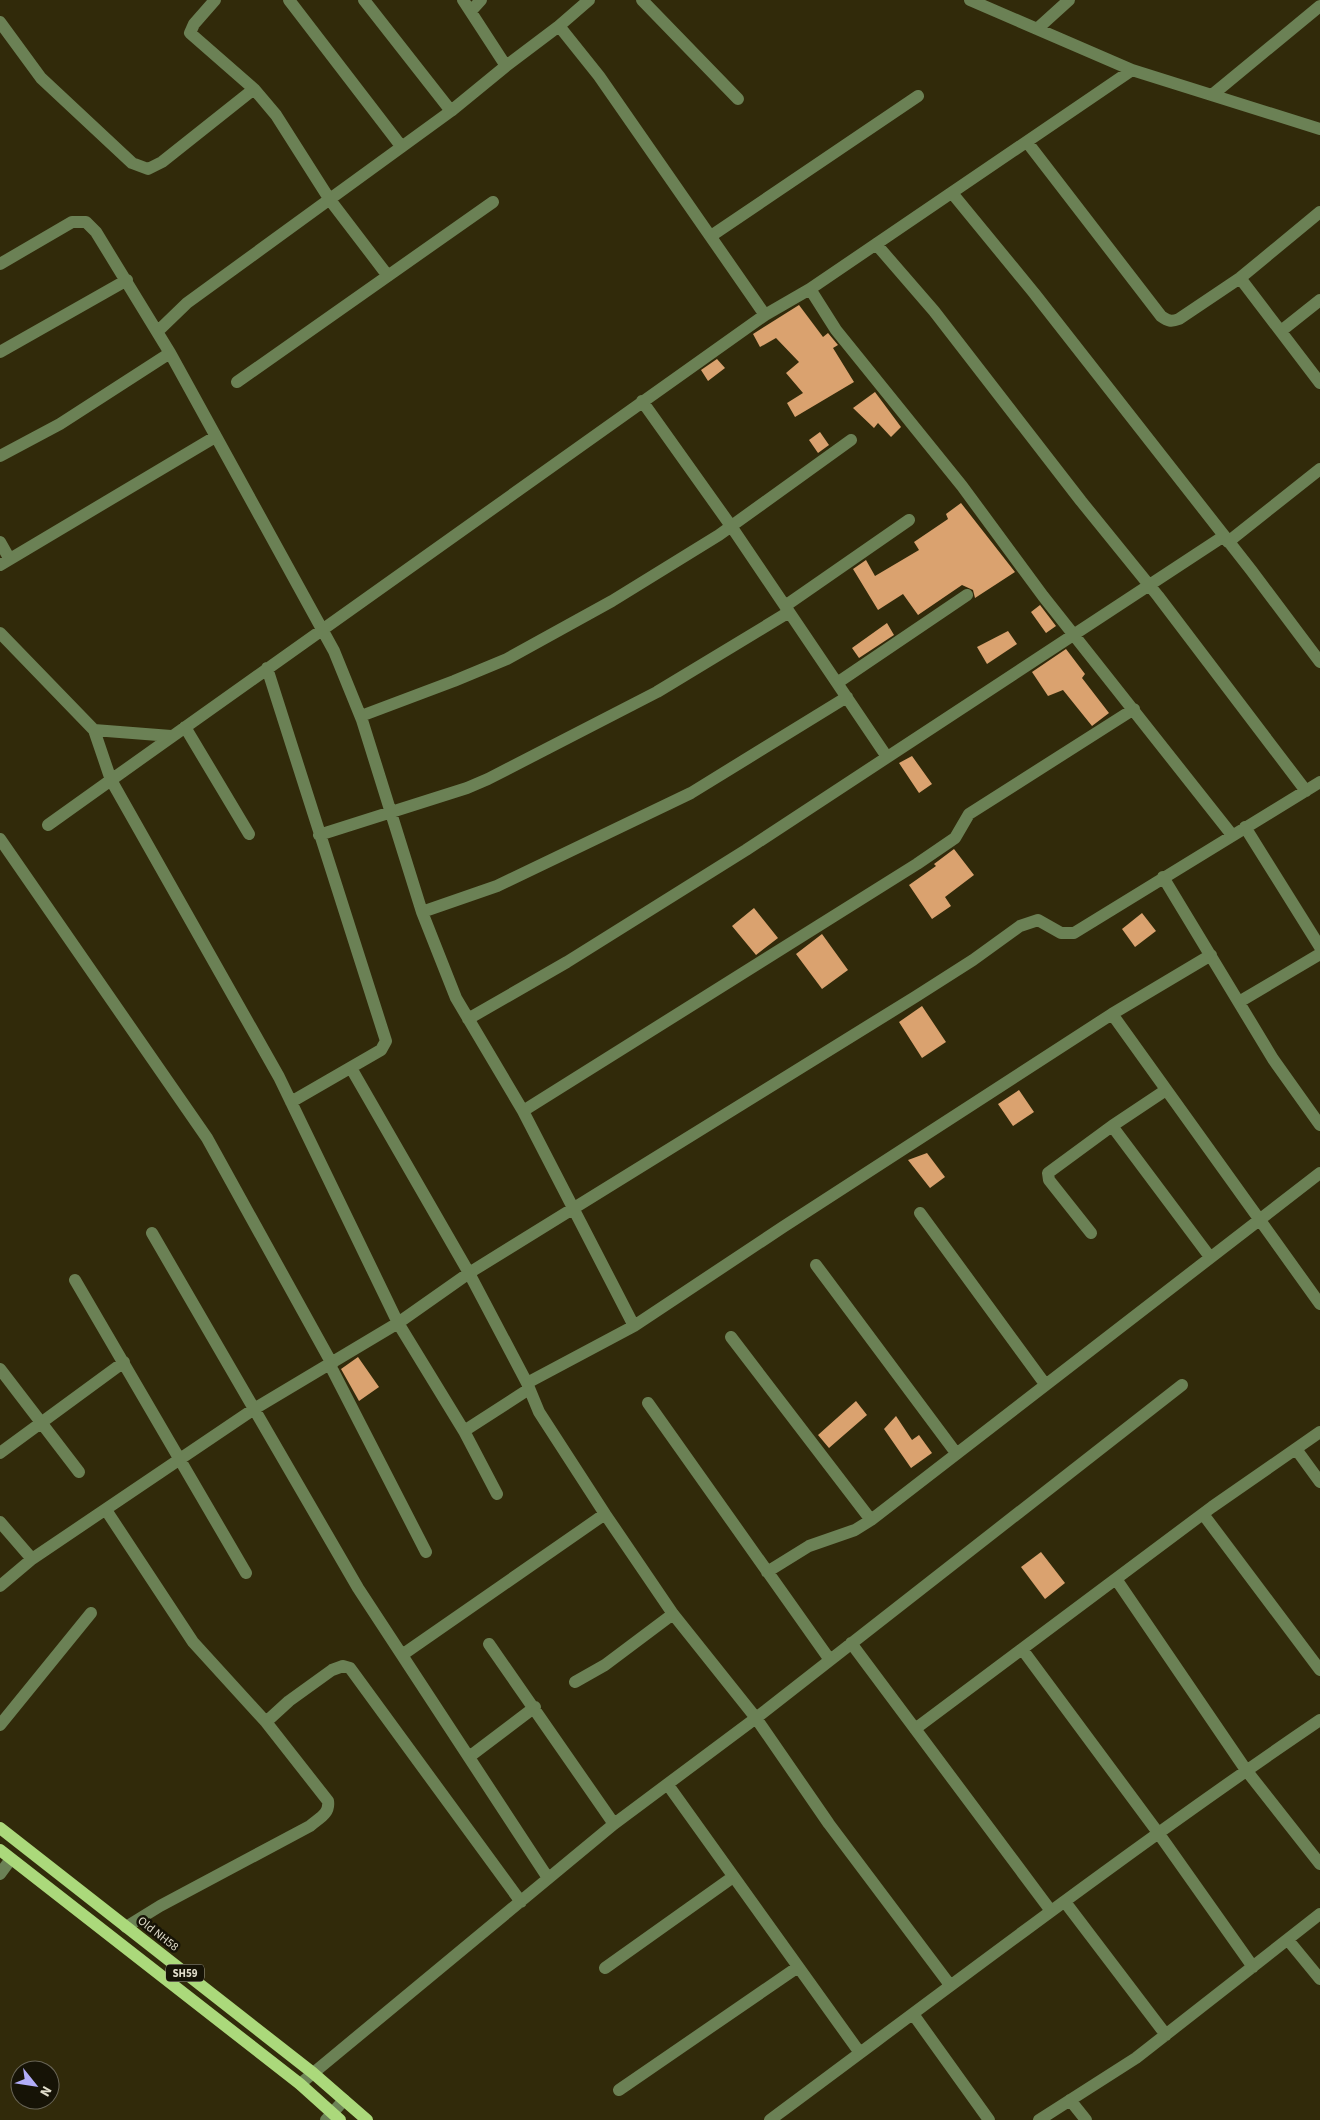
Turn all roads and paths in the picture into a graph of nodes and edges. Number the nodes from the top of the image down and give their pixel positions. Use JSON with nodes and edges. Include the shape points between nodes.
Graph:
{"nodes":[{"id":1,"x":215,"y":0,"type":"edge"},
{"id":2,"x":289,"y":0,"type":"edge"},
{"id":3,"x":364,"y":0,"type":"edge"},
{"id":4,"x":463,"y":0,"type":"edge"},
{"id":5,"x":481,"y":0,"type":"edge"},
{"id":6,"x":589,"y":0,"type":"edge"},
{"id":7,"x":642,"y":0,"type":"edge"},
{"id":8,"x":970,"y":0,"type":"edge"},
{"id":9,"x":1069,"y":0,"type":"edge"},
{"id":10,"x":1320,"y":6,"type":"edge"},
{"id":11,"x":470,"y":11,"type":"junction"},
{"id":12,"x":0,"y":22,"type":"edge"},
{"id":13,"x":559,"y":26,"type":"junction"},
{"id":14,"x":1036,"y":29,"type":"junction"},
{"id":15,"x":506,"y":66,"type":"junction"},
{"id":16,"x":1132,"y":70,"type":"junction"},
{"id":17,"x":254,"y":89,"type":"junction"},
{"id":18,"x":1212,"y":95,"type":"junction"},
{"id":19,"x":918,"y":96,"type":"dead end"},
{"id":20,"x":738,"y":99,"type":"dead end"},
{"id":21,"x":451,"y":110,"type":"junction"},
{"id":22,"x":1320,"y":129,"type":"edge"},
{"id":23,"x":1027,"y":142,"type":"junction"},
{"id":24,"x":400,"y":146,"type":"junction"},
{"id":25,"x":952,"y":193,"type":"junction"},
{"id":26,"x":330,"y":200,"type":"junction"},
{"id":27,"x":493,"y":202,"type":"dead end"},
{"id":28,"x":1320,"y":212,"type":"edge"},
{"id":29,"x":710,"y":236,"type":"junction"},
{"id":30,"x":876,"y":244,"type":"junction"},
{"id":31,"x":0,"y":264,"type":"edge"},
{"id":32,"x":388,"y":276,"type":"junction"},
{"id":33,"x":1240,"y":278,"type":"junction"},
{"id":34,"x":126,"y":280,"type":"junction"},
{"id":35,"x":810,"y":289,"type":"junction"},
{"id":36,"x":1320,"y":300,"type":"edge"},
{"id":37,"x":765,"y":315,"type":"junction"},
{"id":38,"x":1280,"y":331,"type":"junction"},
{"id":39,"x":156,"y":332,"type":"junction"},
{"id":40,"x":0,"y":352,"type":"edge"},
{"id":41,"x":170,"y":353,"type":"junction"},
{"id":42,"x":237,"y":382,"type":"dead end"},
{"id":43,"x":1320,"y":383,"type":"edge"},
{"id":44,"x":642,"y":402,"type":"junction"},
{"id":45,"x":215,"y":437,"type":"junction"},
{"id":46,"x":851,"y":440,"type":"dead end"},
{"id":47,"x":0,"y":456,"type":"edge"},
{"id":48,"x":1320,"y":469,"type":"edge"},
{"id":49,"x":909,"y":520,"type":"dead end"},
{"id":50,"x":731,"y":526,"type":"junction"},
{"id":51,"x":1226,"y":539,"type":"junction"},
{"id":52,"x":0,"y":542,"type":"edge"},
{"id":53,"x":5,"y":562,"type":"edge"},
{"id":54,"x":1150,"y":586,"type":"junction"},
{"id":55,"x":967,"y":595,"type":"dead end"},
{"id":56,"x":787,"y":609,"type":"junction"},
{"id":57,"x":322,"y":630,"type":"junction"},
{"id":58,"x":0,"y":633,"type":"edge"},
{"id":59,"x":1075,"y":635,"type":"junction"},
{"id":60,"x":1320,"y":662,"type":"edge"},
{"id":61,"x":267,"y":668,"type":"junction"},
{"id":62,"x":837,"y":683,"type":"junction"},
{"id":63,"x":847,"y":697,"type":"junction"},
{"id":64,"x":1134,"y":709,"type":"junction"},
{"id":65,"x":361,"y":716,"type":"junction"},
{"id":66,"x":185,"y":726,"type":"junction"},
{"id":67,"x":94,"y":730,"type":"junction"},
{"id":68,"x":171,"y":736,"type":"junction"},
{"id":69,"x":888,"y":757,"type":"junction"},
{"id":70,"x":111,"y":780,"type":"junction"},
{"id":71,"x":1320,"y":782,"type":"edge"},
{"id":72,"x":1306,"y":791,"type":"junction"},
{"id":73,"x":392,"y":811,"type":"junction"},
{"id":74,"x":48,"y":825,"type":"dead end"},
{"id":75,"x":1245,"y":827,"type":"junction"},
{"id":76,"x":249,"y":834,"type":"dead end"},
{"id":77,"x":319,"y":835,"type":"junction"},
{"id":78,"x":1232,"y":835,"type":"junction"},
{"id":79,"x":0,"y":839,"type":"edge"},
{"id":80,"x":1163,"y":877,"type":"junction"},
{"id":81,"x":422,"y":912,"type":"junction"},
{"id":82,"x":1320,"y":947,"type":"edge"},
{"id":83,"x":1320,"y":954,"type":"edge"},
{"id":84,"x":1211,"y":955,"type":"junction"},
{"id":85,"x":1239,"y":1002,"type":"junction"},
{"id":86,"x":1112,"y":1014,"type":"junction"},
{"id":87,"x":468,"y":1019,"type":"junction"},
{"id":88,"x":351,"y":1068,"type":"junction"},
{"id":89,"x":1166,"y":1090,"type":"junction"},
{"id":90,"x":291,"y":1102,"type":"junction"},
{"id":91,"x":523,"y":1111,"type":"junction"},
{"id":92,"x":1320,"y":1125,"type":"edge"},
{"id":93,"x":1112,"y":1126,"type":"junction"},
{"id":94,"x":1320,"y":1173,"type":"edge"},
{"id":95,"x":575,"y":1209,"type":"junction"},
{"id":96,"x":920,"y":1212,"type":"dead end"},
{"id":97,"x":1259,"y":1218,"type":"junction"},
{"id":98,"x":152,"y":1233,"type":"dead end"},
{"id":99,"x":1090,"y":1234,"type":"dead end"},
{"id":100,"x":1210,"y":1257,"type":"junction"},
{"id":101,"x":816,"y":1265,"type":"dead end"},
{"id":102,"x":469,"y":1273,"type":"junction"},
{"id":103,"x":75,"y":1280,"type":"dead end"},
{"id":104,"x":1320,"y":1304,"type":"edge"},
{"id":105,"x":398,"y":1323,"type":"junction"},
{"id":106,"x":634,"y":1326,"type":"junction"},
{"id":107,"x":730,"y":1338,"type":"dead end"},
{"id":108,"x":124,"y":1362,"type":"junction"},
{"id":109,"x":331,"y":1362,"type":"junction"},
{"id":110,"x":0,"y":1369,"type":"edge"},
{"id":111,"x":1045,"y":1384,"type":"junction"},
{"id":112,"x":1182,"y":1385,"type":"dead end"},
{"id":113,"x":528,"y":1386,"type":"junction"},
{"id":114,"x":648,"y":1403,"type":"dead end"},
{"id":115,"x":254,"y":1409,"type":"junction"},
{"id":116,"x":41,"y":1422,"type":"junction"},
{"id":117,"x":464,"y":1431,"type":"junction"},
{"id":118,"x":1320,"y":1432,"type":"edge"},
{"id":119,"x":1296,"y":1449,"type":"junction"},
{"id":120,"x":0,"y":1453,"type":"edge"},
{"id":121,"x":956,"y":1453,"type":"junction"},
{"id":122,"x":181,"y":1459,"type":"junction"},
{"id":123,"x":79,"y":1472,"type":"dead end"},
{"id":124,"x":1320,"y":1482,"type":"edge"},
{"id":125,"x":497,"y":1494,"type":"dead end"},
{"id":126,"x":106,"y":1510,"type":"junction"},
{"id":127,"x":605,"y":1514,"type":"junction"},
{"id":128,"x":1203,"y":1514,"type":"junction"},
{"id":129,"x":871,"y":1520,"type":"junction"},
{"id":130,"x":0,"y":1522,"type":"edge"},
{"id":131,"x":426,"y":1552,"type":"dead end"},
{"id":132,"x":32,"y":1559,"type":"junction"},
{"id":133,"x":767,"y":1572,"type":"junction"},
{"id":134,"x":246,"y":1573,"type":"dead end"},
{"id":135,"x":1116,"y":1579,"type":"junction"},
{"id":136,"x":0,"y":1586,"type":"edge"},
{"id":137,"x":91,"y":1613,"type":"dead end"},
{"id":138,"x":673,"y":1614,"type":"junction"},
{"id":139,"x":851,"y":1643,"type":"junction"},
{"id":140,"x":490,"y":1644,"type":"dead end"},
{"id":141,"x":1022,"y":1649,"type":"junction"},
{"id":142,"x":402,"y":1655,"type":"junction"},
{"id":143,"x":830,"y":1660,"type":"junction"},
{"id":144,"x":1320,"y":1670,"type":"edge"},
{"id":145,"x":575,"y":1682,"type":"dead end"},
{"id":146,"x":535,"y":1707,"type":"junction"},
{"id":147,"x":756,"y":1718,"type":"junction"},
{"id":148,"x":1320,"y":1720,"type":"edge"},
{"id":149,"x":266,"y":1722,"type":"junction"},
{"id":150,"x":0,"y":1725,"type":"edge"},
{"id":151,"x":916,"y":1729,"type":"junction"},
{"id":152,"x":469,"y":1758,"type":"junction"},
{"id":153,"x":1246,"y":1770,"type":"junction"},
{"id":154,"x":668,"y":1785,"type":"junction"},
{"id":155,"x":614,"y":1824,"type":"junction"},
{"id":156,"x":0,"y":1828,"type":"edge"},
{"id":157,"x":1159,"y":1834,"type":"junction"},
{"id":158,"x":0,"y":1850,"type":"edge"},
{"id":159,"x":11,"y":1859,"type":"junction"},
{"id":160,"x":1320,"y":1864,"type":"edge"},
{"id":161,"x":0,"y":1874,"type":"edge"},
{"id":162,"x":733,"y":1877,"type":"junction"},
{"id":163,"x":548,"y":1878,"type":"junction"},
{"id":164,"x":521,"y":1902,"type":"junction"},
{"id":165,"x":1065,"y":1902,"type":"junction"},
{"id":166,"x":1051,"y":1912,"type":"junction"},
{"id":167,"x":1320,"y":1914,"type":"edge"},
{"id":168,"x":126,"y":1927,"type":"junction"},
{"id":169,"x":1288,"y":1940,"type":"junction"},
{"id":170,"x":798,"y":1967,"type":"junction"},
{"id":171,"x":1253,"y":1967,"type":"junction"},
{"id":172,"x":605,"y":1968,"type":"dead end"},
{"id":173,"x":1320,"y":1979,"type":"edge"},
{"id":174,"x":950,"y":1985,"type":"junction"},
{"id":175,"x":912,"y":2014,"type":"junction"},
{"id":176,"x":1166,"y":2035,"type":"junction"},
{"id":177,"x":860,"y":2053,"type":"junction"},
{"id":178,"x":313,"y":2073,"type":"junction"},
{"id":179,"x":300,"y":2084,"type":"junction"},
{"id":180,"x":619,"y":2090,"type":"dead end"},
{"id":181,"x":344,"y":2100,"type":"junction"},
{"id":182,"x":1070,"y":2100,"type":"junction"},
{"id":183,"x":333,"y":2118,"type":"edge"},
{"id":184,"x":366,"y":2120,"type":"edge"},
{"id":185,"x":770,"y":2120,"type":"edge"},
{"id":186,"x":989,"y":2120,"type":"edge"},
{"id":187,"x":1039,"y":2120,"type":"edge"},
{"id":188,"x":1086,"y":2120,"type":"edge"}],
"edges":[{"from":1,"to":17,"type":"street","via":[[190,33]]},
{"from":2,"to":24,"type":"street"},
{"from":3,"to":21,"type":"street"},
{"from":4,"to":11,"type":"street"},
{"from":5,"to":11,"type":"street"},
{"from":6,"to":13,"type":"street"},
{"from":7,"to":20,"type":"street"},
{"from":8,"to":14,"type":"street"},
{"from":9,"to":14,"type":"street"},
{"from":10,"to":18,"type":"street"},
{"from":11,"to":15,"type":"street"},
{"from":12,"to":17,"type":"street","via":[[41,78],[132,163],[148,169],[162,162]]},
{"from":13,"to":15,"type":"street"},
{"from":13,"to":29,"type":"street","via":[[599,76]]},
{"from":14,"to":16,"type":"street"},
{"from":15,"to":21,"type":"street"},
{"from":16,"to":18,"type":"street"},
{"from":16,"to":23,"type":"street"},
{"from":17,"to":26,"type":"street","via":[[276,114]]},
{"from":18,"to":22,"type":"street"},
{"from":19,"to":29,"type":"street"},
{"from":21,"to":24,"type":"street"},
{"from":23,"to":25,"type":"street"},
{"from":23,"to":33,"type":"street","via":[[1167,321],[1179,319]]},
{"from":24,"to":26,"type":"street"},
{"from":25,"to":30,"type":"street"},
{"from":25,"to":51,"type":"street"},
{"from":26,"to":32,"type":"street"},
{"from":26,"to":39,"type":"street","via":[[187,303]]},
{"from":27,"to":32,"type":"street"},
{"from":28,"to":33,"type":"street"},
{"from":29,"to":37,"type":"street"},
{"from":30,"to":35,"type":"street"},
{"from":30,"to":54,"type":"street","via":[[934,311]]},
{"from":31,"to":34,"type":"street","via":[[72,222],[86,222],[96,232]]},
{"from":32,"to":42,"type":"street"},
{"from":33,"to":38,"type":"street"},
{"from":34,"to":39,"type":"street"},
{"from":34,"to":40,"type":"street"},
{"from":35,"to":37,"type":"street"},
{"from":35,"to":59,"type":"street","via":[[836,330],[962,486]]},
{"from":36,"to":38,"type":"street"},
{"from":37,"to":44,"type":"street"},
{"from":38,"to":43,"type":"street"},
{"from":39,"to":41,"type":"street"},
{"from":41,"to":45,"type":"street"},
{"from":41,"to":47,"type":"street","via":[[60,424]]},
{"from":44,"to":50,"type":"street"},
{"from":44,"to":57,"type":"street"},
{"from":45,"to":53,"type":"street"},
{"from":45,"to":57,"type":"street"},
{"from":46,"to":50,"type":"street"},
{"from":48,"to":51,"type":"street"},
{"from":49,"to":56,"type":"street"},
{"from":50,"to":56,"type":"street"},
{"from":50,"to":65,"type":"street","via":[[612,601],[507,658]]},
{"from":51,"to":54,"type":"street"},
{"from":51,"to":60,"type":"street"},
{"from":52,"to":53,"type":"street"},
{"from":54,"to":59,"type":"street"},
{"from":54,"to":72,"type":"street"},
{"from":55,"to":62,"type":"street"},
{"from":56,"to":62,"type":"street"},
{"from":56,"to":73,"type":"street","via":[[657,692],[488,779]]},
{"from":57,"to":61,"type":"street"},
{"from":57,"to":65,"type":"street"},
{"from":58,"to":67,"type":"street"},
{"from":59,"to":64,"type":"street"},
{"from":59,"to":69,"type":"street"},
{"from":61,"to":66,"type":"street"},
{"from":61,"to":77,"type":"street"},
{"from":62,"to":63,"type":"street"},
{"from":63,"to":69,"type":"street"},
{"from":63,"to":81,"type":"street","via":[[691,793],[497,886]]},
{"from":64,"to":78,"type":"street"},
{"from":64,"to":91,"type":"street","via":[[970,814],[955,838],[917,864]]},
{"from":65,"to":73,"type":"street"},
{"from":66,"to":68,"type":"street"},
{"from":66,"to":76,"type":"street"},
{"from":67,"to":68,"type":"street"},
{"from":67,"to":70,"type":"street"},
{"from":68,"to":70,"type":"street"},
{"from":69,"to":87,"type":"street","via":[[623,927]]},
{"from":70,"to":74,"type":"street"},
{"from":70,"to":90,"type":"street"},
{"from":71,"to":72,"type":"street"},
{"from":72,"to":75,"type":"street"},
{"from":73,"to":77,"type":"street"},
{"from":73,"to":81,"type":"street"},
{"from":75,"to":78,"type":"street"},
{"from":75,"to":82,"type":"street"},
{"from":77,"to":88,"type":"street","via":[[386,1041],[381,1050]]},
{"from":78,"to":80,"type":"street"},
{"from":79,"to":109,"type":"street","via":[[207,1138]]},
{"from":80,"to":84,"type":"street"},
{"from":80,"to":95,"type":"street","via":[[1074,933],[1061,933],[1038,920],[1020,926],[973,960]]},
{"from":81,"to":87,"type":"street","via":[[438,957]]},
{"from":83,"to":85,"type":"street"},
{"from":84,"to":85,"type":"street"},
{"from":84,"to":86,"type":"street"},
{"from":85,"to":92,"type":"street","via":[[1273,1059]]},
{"from":86,"to":89,"type":"street"},
{"from":86,"to":106,"type":"street"},
{"from":87,"to":91,"type":"street"},
{"from":88,"to":90,"type":"street"},
{"from":88,"to":102,"type":"street"},
{"from":89,"to":93,"type":"street"},
{"from":89,"to":97,"type":"street"},
{"from":90,"to":105,"type":"street"},
{"from":91,"to":95,"type":"street"},
{"from":93,"to":99,"type":"street","via":[[1053,1168],[1048,1176]]},
{"from":93,"to":100,"type":"street"},
{"from":94,"to":97,"type":"street"},
{"from":95,"to":102,"type":"street"},
{"from":95,"to":106,"type":"street"},
{"from":96,"to":111,"type":"street"},
{"from":97,"to":100,"type":"street"},
{"from":97,"to":104,"type":"street"},
{"from":98,"to":115,"type":"street"},
{"from":100,"to":111,"type":"street"},
{"from":101,"to":121,"type":"street"},
{"from":102,"to":105,"type":"street"},
{"from":102,"to":113,"type":"street"},
{"from":103,"to":108,"type":"street"},
{"from":105,"to":109,"type":"street"},
{"from":105,"to":117,"type":"street"},
{"from":106,"to":113,"type":"street"},
{"from":107,"to":129,"type":"street"},
{"from":108,"to":116,"type":"street"},
{"from":108,"to":122,"type":"street"},
{"from":109,"to":115,"type":"street"},
{"from":109,"to":131,"type":"street","via":[[332,1370]]},
{"from":110,"to":116,"type":"street"},
{"from":111,"to":121,"type":"street"},
{"from":112,"to":139,"type":"street"},
{"from":113,"to":117,"type":"street"},
{"from":113,"to":127,"type":"street","via":[[539,1412]]},
{"from":114,"to":133,"type":"street"},
{"from":115,"to":122,"type":"street"},
{"from":115,"to":142,"type":"street","via":[[358,1588]]},
{"from":116,"to":120,"type":"street"},
{"from":116,"to":123,"type":"street"},
{"from":117,"to":125,"type":"street"},
{"from":118,"to":119,"type":"street"},
{"from":119,"to":124,"type":"street"},
{"from":119,"to":128,"type":"street"},
{"from":121,"to":129,"type":"street"},
{"from":122,"to":126,"type":"street"},
{"from":122,"to":134,"type":"street"},
{"from":126,"to":132,"type":"street"},
{"from":126,"to":149,"type":"street","via":[[193,1642]]},
{"from":127,"to":138,"type":"street"},
{"from":127,"to":142,"type":"street"},
{"from":128,"to":135,"type":"street"},
{"from":128,"to":144,"type":"street"},
{"from":129,"to":133,"type":"street","via":[[855,1530],[809,1546]]},
{"from":130,"to":132,"type":"street"},
{"from":132,"to":136,"type":"street"},
{"from":133,"to":143,"type":"street"},
{"from":135,"to":141,"type":"street"},
{"from":135,"to":153,"type":"street"},
{"from":137,"to":150,"type":"street"},
{"from":138,"to":145,"type":"street","via":[[605,1665]]},
{"from":138,"to":147,"type":"street"},
{"from":139,"to":143,"type":"street"},
{"from":139,"to":151,"type":"street"},
{"from":140,"to":146,"type":"street"},
{"from":141,"to":151,"type":"street"},
{"from":141,"to":157,"type":"street"},
{"from":142,"to":152,"type":"street"},
{"from":143,"to":147,"type":"street"},
{"from":146,"to":152,"type":"street"},
{"from":146,"to":155,"type":"street"},
{"from":147,"to":154,"type":"street"},
{"from":147,"to":174,"type":"street","via":[[835,1831]]},
{"from":148,"to":153,"type":"street"},
{"from":149,"to":164,"type":"street","via":[[332,1670],[343,1666],[350,1668]]},
{"from":149,"to":168,"type":"street","via":[[328,1801],[328,1810],[310,1826]]},
{"from":151,"to":166,"type":"street"},
{"from":152,"to":163,"type":"street"},
{"from":153,"to":157,"type":"street"},
{"from":153,"to":160,"type":"street"},
{"from":154,"to":155,"type":"street"},
{"from":154,"to":162,"type":"street"},
{"from":155,"to":163,"type":"street"},
{"from":156,"to":168,"type":"main road","name":"Old NH58","number":"SH59"},
{"from":157,"to":165,"type":"street"},
{"from":157,"to":171,"type":"street"},
{"from":158,"to":159,"type":"main road","number":"SH59"},
{"from":159,"to":161,"type":"street"},
{"from":159,"to":179,"type":"main road","number":"SH59"},
{"from":162,"to":170,"type":"street"},
{"from":162,"to":172,"type":"street"},
{"from":163,"to":164,"type":"street"},
{"from":164,"to":178,"type":"street"},
{"from":165,"to":166,"type":"street"},
{"from":165,"to":176,"type":"street"},
{"from":166,"to":174,"type":"street"},
{"from":167,"to":169,"type":"street"},
{"from":168,"to":178,"type":"main road","name":"Old NH58","number":"SH59"},
{"from":169,"to":171,"type":"street"},
{"from":169,"to":173,"type":"street"},
{"from":170,"to":177,"type":"street"},
{"from":170,"to":180,"type":"street"},
{"from":171,"to":176,"type":"street"},
{"from":174,"to":175,"type":"street"},
{"from":175,"to":177,"type":"street"},
{"from":175,"to":186,"type":"street"},
{"from":176,"to":182,"type":"street"},
{"from":177,"to":185,"type":"street"},
{"from":178,"to":179,"type":"street"},
{"from":178,"to":181,"type":"main road","name":"Old NH58","number":"SH59"},
{"from":179,"to":183,"type":"main road","number":"SH59"},
{"from":181,"to":183,"type":"street"},
{"from":181,"to":184,"type":"main road","name":"Old NH58","number":"SH59"},
{"from":182,"to":187,"type":"street"},
{"from":182,"to":188,"type":"street"}]}
